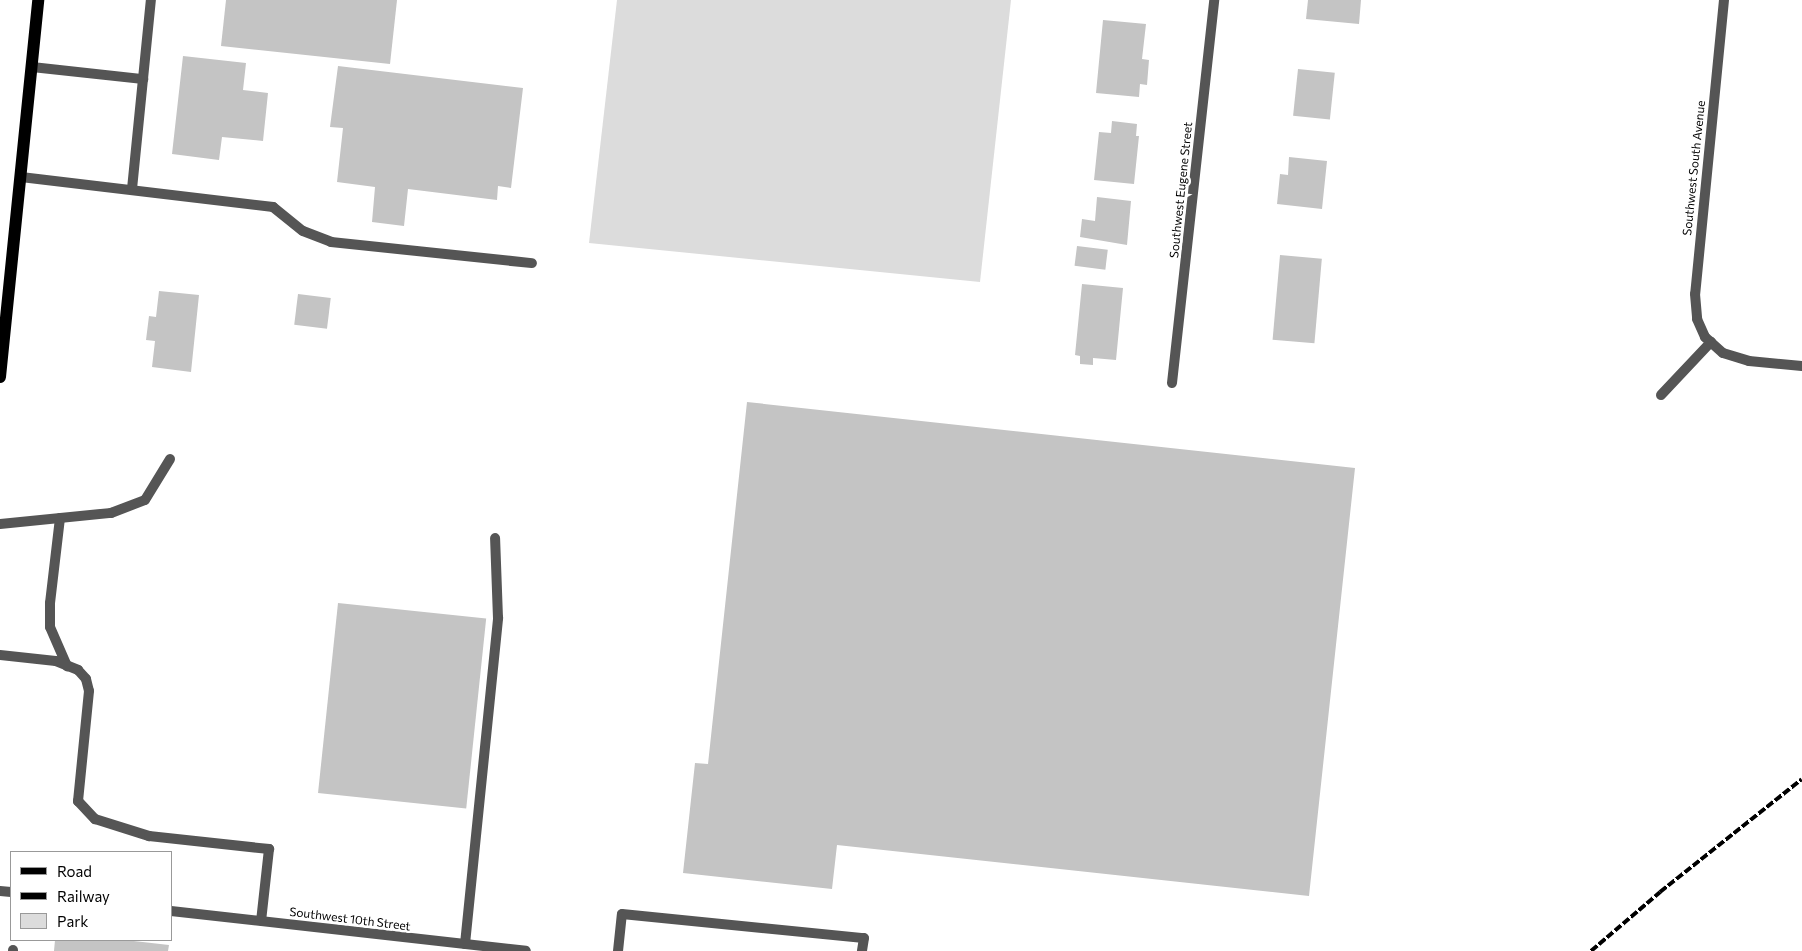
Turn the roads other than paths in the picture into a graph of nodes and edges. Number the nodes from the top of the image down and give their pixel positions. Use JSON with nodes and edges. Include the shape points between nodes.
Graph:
{"nodes":[{"id":1,"x":38,"y":0,"type":"edge"},
{"id":2,"x":151,"y":0,"type":"edge"},
{"id":3,"x":1214,"y":0,"type":"edge"},
{"id":4,"x":1724,"y":0,"type":"edge"},
{"id":5,"x":32,"y":67,"type":"junction"},
{"id":6,"x":143,"y":79,"type":"junction"},
{"id":7,"x":21,"y":177,"type":"junction"},
{"id":8,"x":132,"y":189,"type":"junction"},
{"id":9,"x":532,"y":263,"type":"dead end"},
{"id":10,"x":1708,"y":339,"type":"junction"},
{"id":11,"x":1802,"y":366,"type":"edge"},
{"id":12,"x":0,"y":377,"type":"edge"},
{"id":13,"x":1172,"y":383,"type":"dead end"},
{"id":14,"x":1661,"y":395,"type":"dead end"},
{"id":15,"x":170,"y":459,"type":"dead end"},
{"id":16,"x":60,"y":518,"type":"junction"},
{"id":17,"x":0,"y":524,"type":"edge"},
{"id":18,"x":495,"y":538,"type":"dead end"},
{"id":19,"x":0,"y":655,"type":"edge"},
{"id":20,"x":67,"y":666,"type":"junction"},
{"id":21,"x":172,"y":911,"type":"edge"},
{"id":22,"x":261,"y":921,"type":"junction"},
{"id":23,"x":465,"y":944,"type":"junction"},
{"id":24,"x":526,"y":951,"type":"edge"},
{"id":25,"x":618,"y":951,"type":"edge"},
{"id":26,"x":862,"y":951,"type":"edge"}],
"edges":[{"from":1,"to":5,"type":"main road"},
{"from":2,"to":6,"type":"street"},
{"from":3,"to":13,"type":"street","name":"Southwest Eugene Street"},
{"from":4,"to":10,"type":"street","name":"Southwest South Avenue","via":[[1695,294],[1698,319]]},
{"from":5,"to":6,"type":"street"},
{"from":5,"to":7,"type":"main road"},
{"from":6,"to":8,"type":"street"},
{"from":7,"to":8,"type":"street"},
{"from":7,"to":12,"type":"main road"},
{"from":8,"to":9,"type":"street","via":[[273,207],[303,231],[331,242]]},
{"from":10,"to":11,"type":"street","via":[[1723,353],[1749,361]]},
{"from":10,"to":14,"type":"street"},
{"from":15,"to":16,"type":"street","via":[[145,500],[110,513]]},
{"from":16,"to":17,"type":"street"},
{"from":16,"to":20,"type":"street","via":[[50,627]]},
{"from":18,"to":23,"type":"street","via":[[498,618]]},
{"from":19,"to":20,"type":"street","via":[[56,661]]},
{"from":20,"to":22,"type":"street","via":[[78,670],[86,679],[89,691],[78,801],[95,819],[148,836],[269,849]]},
{"from":21,"to":22,"type":"street","name":"Southwest 10th Street"},
{"from":22,"to":23,"type":"street","name":"Southwest 10th Street"},
{"from":23,"to":24,"type":"street","name":"Southwest 10th Street"},
{"from":25,"to":26,"type":"street","via":[[622,914],[864,938]]}]}
